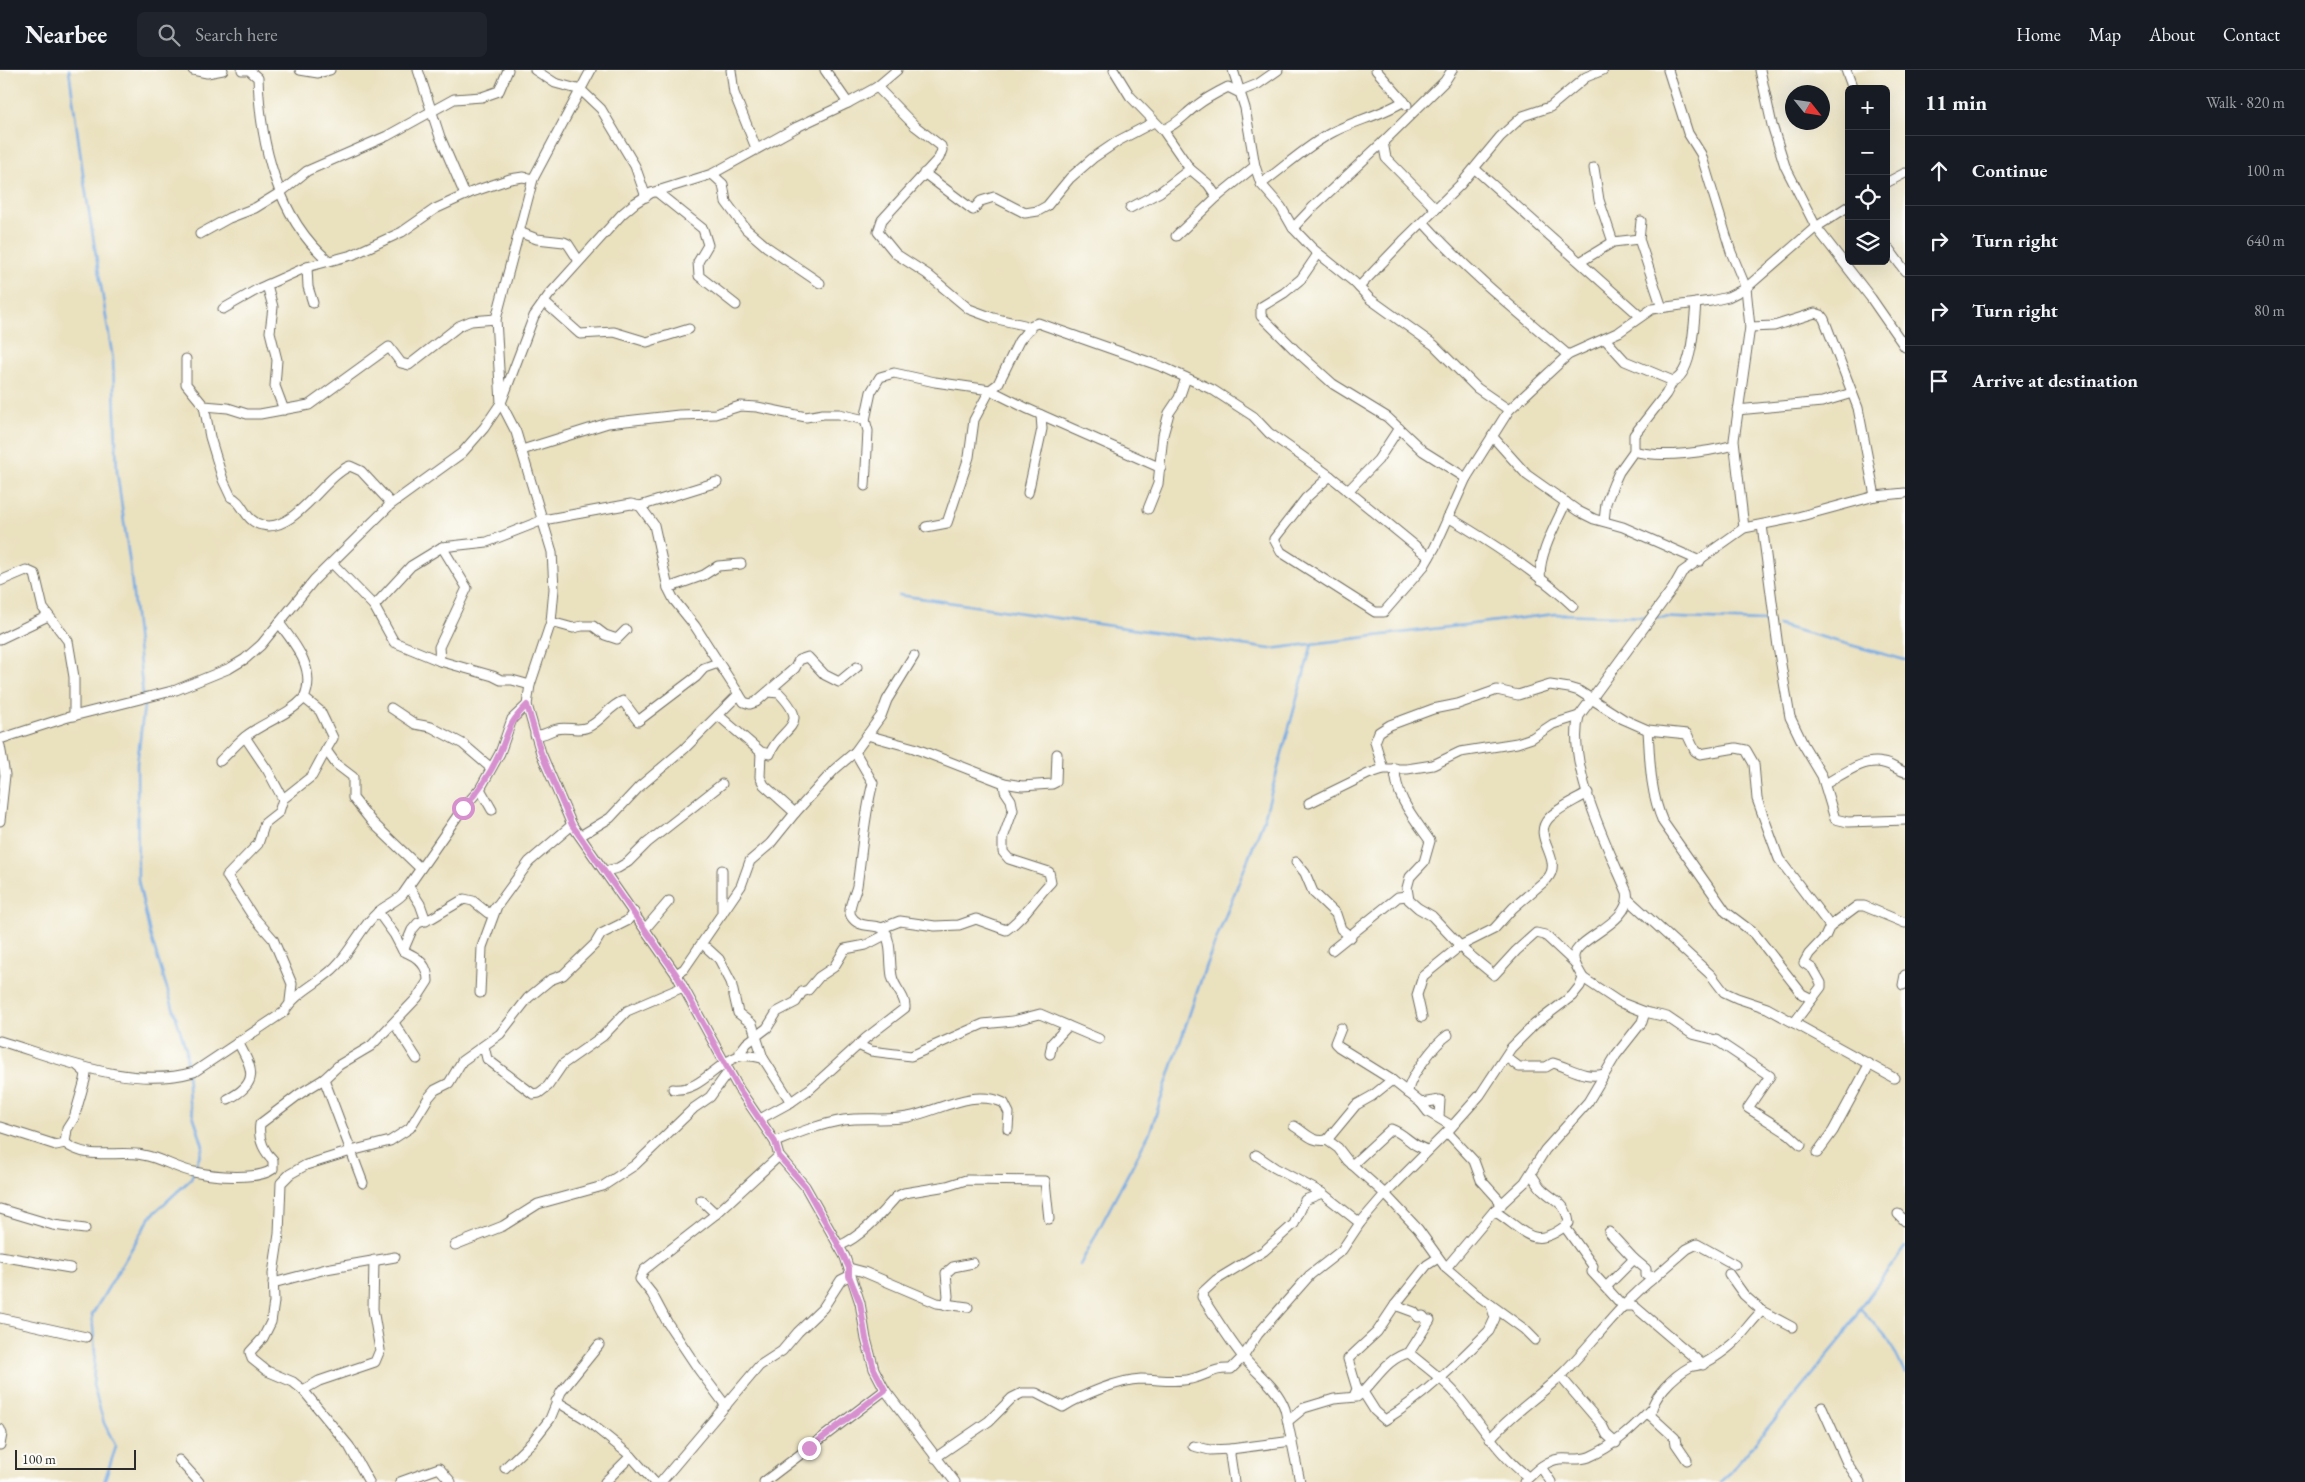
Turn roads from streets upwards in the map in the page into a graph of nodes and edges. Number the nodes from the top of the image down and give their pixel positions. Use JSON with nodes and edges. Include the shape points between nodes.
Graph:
{"nodes":[{"id":1,"x":193,"y":70,"type":"edge"},
{"id":2,"x":223,"y":70,"type":"edge"},
{"id":3,"x":242,"y":70,"type":"edge"},
{"id":4,"x":300,"y":70,"type":"edge"},
{"id":5,"x":330,"y":70,"type":"edge"},
{"id":6,"x":418,"y":70,"type":"edge"},
{"id":7,"x":508,"y":70,"type":"edge"},
{"id":8,"x":536,"y":70,"type":"edge"},
{"id":9,"x":591,"y":70,"type":"edge"},
{"id":10,"x":731,"y":70,"type":"edge"},
{"id":11,"x":825,"y":70,"type":"edge"},
{"id":12,"x":896,"y":70,"type":"edge"},
{"id":13,"x":1114,"y":70,"type":"edge"},
{"id":14,"x":1233,"y":70,"type":"edge"},
{"id":15,"x":1278,"y":70,"type":"edge"},
{"id":16,"x":1376,"y":70,"type":"edge"},
{"id":17,"x":1452,"y":70,"type":"edge"},
{"id":18,"x":1603,"y":70,"type":"edge"},
{"id":19,"x":1760,"y":70,"type":"edge"},
{"id":20,"x":1846,"y":70,"type":"edge"},
{"id":21,"x":1670,"y":71,"type":"edge"},
{"id":22,"x":258,"y":72,"type":"edge"},
{"id":23,"x":1852,"y":85,"type":"edge"},
{"id":24,"x":877,"y":87,"type":"junction"},
{"id":25,"x":581,"y":90,"type":"junction"},
{"id":26,"x":1238,"y":92,"type":"junction"},
{"id":27,"x":1404,"y":101,"type":"junction"},
{"id":28,"x":848,"y":104,"type":"junction"},
{"id":29,"x":432,"y":111,"type":"junction"},
{"id":30,"x":1413,"y":112,"type":"junction"},
{"id":31,"x":1154,"y":122,"type":"junction"},
{"id":32,"x":1163,"y":130,"type":"junction"},
{"id":33,"x":1383,"y":142,"type":"junction"},
{"id":34,"x":756,"y":148,"type":"junction"},
{"id":35,"x":1255,"y":166,"type":"junction"},
{"id":36,"x":1594,"y":168,"type":"dead end"},
{"id":37,"x":1190,"y":169,"type":"junction"},
{"id":38,"x":1475,"y":169,"type":"junction"},
{"id":39,"x":924,"y":173,"type":"junction"},
{"id":40,"x":712,"y":174,"type":"junction"},
{"id":41,"x":1905,"y":174,"type":"edge"},
{"id":42,"x":533,"y":179,"type":"junction"},
{"id":43,"x":1890,"y":181,"type":"edge"},
{"id":44,"x":1261,"y":184,"type":"junction"},
{"id":45,"x":281,"y":192,"type":"junction"},
{"id":46,"x":657,"y":192,"type":"junction"},
{"id":47,"x":465,"y":195,"type":"junction"},
{"id":48,"x":646,"y":197,"type":"junction"},
{"id":49,"x":1217,"y":197,"type":"junction"},
{"id":50,"x":1130,"y":208,"type":"dead end"},
{"id":51,"x":1436,"y":209,"type":"junction"},
{"id":52,"x":1845,"y":209,"type":"edge"},
{"id":53,"x":1642,"y":221,"type":"dead end"},
{"id":54,"x":1423,"y":222,"type":"junction"},
{"id":55,"x":1816,"y":227,"type":"junction"},
{"id":56,"x":1293,"y":228,"type":"junction"},
{"id":57,"x":519,"y":232,"type":"junction"},
{"id":58,"x":200,"y":234,"type":"dead end"},
{"id":59,"x":1176,"y":236,"type":"dead end"},
{"id":60,"x":1639,"y":239,"type":"junction"},
{"id":61,"x":1613,"y":242,"type":"junction"},
{"id":62,"x":1890,"y":250,"type":"edge"},
{"id":63,"x":1318,"y":254,"type":"junction"},
{"id":64,"x":579,"y":260,"type":"junction"},
{"id":65,"x":329,"y":261,"type":"junction"},
{"id":66,"x":1580,"y":262,"type":"junction"},
{"id":67,"x":307,"y":267,"type":"junction"},
{"id":68,"x":1905,"y":271,"type":"edge"},
{"id":69,"x":820,"y":283,"type":"dead end"},
{"id":70,"x":267,"y":285,"type":"junction"},
{"id":71,"x":1359,"y":287,"type":"junction"},
{"id":72,"x":1746,"y":288,"type":"junction"},
{"id":73,"x":544,"y":302,"type":"junction"},
{"id":74,"x":313,"y":303,"type":"dead end"},
{"id":75,"x":1696,"y":303,"type":"junction"},
{"id":76,"x":736,"y":305,"type":"dead end"},
{"id":77,"x":1662,"y":308,"type":"junction"},
{"id":78,"x":223,"y":309,"type":"dead end"},
{"id":79,"x":1640,"y":316,"type":"junction"},
{"id":80,"x":496,"y":318,"type":"junction"},
{"id":81,"x":1750,"y":327,"type":"junction"},
{"id":82,"x":689,"y":329,"type":"dead end"},
{"id":83,"x":1030,"y":329,"type":"junction"},
{"id":84,"x":1605,"y":339,"type":"junction"},
{"id":85,"x":1905,"y":347,"type":"edge"},
{"id":86,"x":1568,"y":355,"type":"junction"},
{"id":87,"x":186,"y":359,"type":"dead end"},
{"id":88,"x":1186,"y":378,"type":"junction"},
{"id":89,"x":1674,"y":380,"type":"junction"},
{"id":90,"x":990,"y":390,"type":"junction"},
{"id":91,"x":1852,"y":393,"type":"junction"},
{"id":92,"x":501,"y":404,"type":"junction"},
{"id":93,"x":204,"y":406,"type":"junction"},
{"id":94,"x":284,"y":410,"type":"junction"},
{"id":95,"x":1509,"y":410,"type":"junction"},
{"id":96,"x":1737,"y":410,"type":"junction"},
{"id":97,"x":1041,"y":415,"type":"junction"},
{"id":98,"x":865,"y":420,"type":"junction"},
{"id":99,"x":1399,"y":428,"type":"junction"},
{"id":100,"x":1492,"y":436,"type":"junction"},
{"id":101,"x":1734,"y":445,"type":"junction"},
{"id":102,"x":522,"y":450,"type":"junction"},
{"id":103,"x":1634,"y":451,"type":"junction"},
{"id":104,"x":1161,"y":468,"type":"junction"},
{"id":105,"x":1330,"y":476,"type":"junction"},
{"id":106,"x":1466,"y":478,"type":"junction"},
{"id":107,"x":717,"y":482,"type":"dead end"},
{"id":108,"x":865,"y":486,"type":"dead end"},
{"id":109,"x":1348,"y":491,"type":"junction"},
{"id":110,"x":1028,"y":493,"type":"dead end"},
{"id":111,"x":1905,"y":493,"type":"edge"},
{"id":112,"x":1875,"y":496,"type":"junction"},
{"id":113,"x":1566,"y":502,"type":"junction"},
{"id":114,"x":390,"y":506,"type":"junction"},
{"id":115,"x":640,"y":506,"type":"junction"},
{"id":116,"x":1148,"y":509,"type":"dead end"},
{"id":117,"x":1448,"y":517,"type":"junction"},
{"id":118,"x":543,"y":520,"type":"junction"},
{"id":119,"x":1604,"y":521,"type":"junction"},
{"id":120,"x":1762,"y":525,"type":"junction"},
{"id":121,"x":926,"y":527,"type":"dead end"},
{"id":122,"x":1744,"y":528,"type":"junction"},
{"id":123,"x":442,"y":547,"type":"junction"},
{"id":124,"x":1429,"y":556,"type":"junction"},
{"id":125,"x":1700,"y":562,"type":"junction"},
{"id":126,"x":332,"y":563,"type":"junction"},
{"id":127,"x":741,"y":564,"type":"dead end"},
{"id":128,"x":1541,"y":580,"type":"junction"},
{"id":129,"x":0,"y":581,"type":"edge"},
{"id":130,"x":668,"y":588,"type":"junction"},
{"id":131,"x":374,"y":606,"type":"junction"},
{"id":132,"x":1573,"y":606,"type":"dead end"},
{"id":133,"x":48,"y":616,"type":"junction"},
{"id":134,"x":551,"y":622,"type":"junction"},
{"id":135,"x":279,"y":623,"type":"junction"},
{"id":136,"x":626,"y":630,"type":"dead end"},
{"id":137,"x":0,"y":639,"type":"edge"},
{"id":138,"x":914,"y":656,"type":"dead end"},
{"id":139,"x":440,"y":661,"type":"junction"},
{"id":140,"x":718,"y":663,"type":"junction"},
{"id":141,"x":857,"y":667,"type":"dead end"},
{"id":142,"x":530,"y":684,"type":"junction"},
{"id":143,"x":768,"y":692,"type":"junction"},
{"id":144,"x":738,"y":694,"type":"junction"},
{"id":145,"x":304,"y":698,"type":"junction"},
{"id":146,"x":1590,"y":700,"type":"junction"},
{"id":147,"x":527,"y":705,"type":"junction"},
{"id":148,"x":391,"y":708,"type":"dead end"},
{"id":149,"x":718,"y":715,"type":"junction"},
{"id":150,"x":74,"y":716,"type":"junction"},
{"id":151,"x":1579,"y":716,"type":"junction"},
{"id":152,"x":1648,"y":730,"type":"junction"},
{"id":153,"x":535,"y":735,"type":"junction"},
{"id":154,"x":867,"y":735,"type":"junction"},
{"id":155,"x":245,"y":737,"type":"junction"},
{"id":156,"x":0,"y":742,"type":"edge"},
{"id":157,"x":326,"y":750,"type":"junction"},
{"id":158,"x":761,"y":752,"type":"junction"},
{"id":159,"x":855,"y":752,"type":"junction"},
{"id":160,"x":1057,"y":754,"type":"dead end"},
{"id":161,"x":220,"y":761,"type":"dead end"},
{"id":162,"x":491,"y":768,"type":"junction"},
{"id":163,"x":1395,"y":768,"type":"junction"},
{"id":164,"x":1383,"y":769,"type":"junction"},
{"id":165,"x":1905,"y":772,"type":"edge"},
{"id":166,"x":1004,"y":783,"type":"junction"},
{"id":167,"x":722,"y":784,"type":"dead end"},
{"id":168,"x":1825,"y":784,"type":"junction"},
{"id":169,"x":480,"y":789,"type":"junction"},
{"id":170,"x":1588,"y":793,"type":"junction"},
{"id":171,"x":283,"y":800,"type":"junction"},
{"id":172,"x":1310,"y":803,"type":"dead end"},
{"id":173,"x":492,"y":810,"type":"dead end"},
{"id":174,"x":795,"y":812,"type":"junction"},
{"id":175,"x":1905,"y":820,"type":"edge"},
{"id":176,"x":0,"y":821,"type":"edge"},
{"id":177,"x":572,"y":825,"type":"junction"},
{"id":178,"x":580,"y":836,"type":"junction"},
{"id":179,"x":1296,"y":862,"type":"dead end"},
{"id":180,"x":420,"y":868,"type":"junction"},
{"id":181,"x":722,"y":870,"type":"dead end"},
{"id":182,"x":605,"y":871,"type":"junction"},
{"id":183,"x":409,"y":887,"type":"junction"},
{"id":184,"x":1407,"y":896,"type":"junction"},
{"id":185,"x":1628,"y":899,"type":"junction"},
{"id":186,"x":669,"y":901,"type":"dead end"},
{"id":187,"x":497,"y":906,"type":"junction"},
{"id":188,"x":378,"y":912,"type":"junction"},
{"id":189,"x":634,"y":912,"type":"junction"},
{"id":190,"x":721,"y":917,"type":"junction"},
{"id":191,"x":426,"y":921,"type":"junction"},
{"id":192,"x":1905,"y":923,"type":"edge"},
{"id":193,"x":1830,"y":926,"type":"junction"},
{"id":194,"x":645,"y":929,"type":"junction"},
{"id":195,"x":885,"y":931,"type":"junction"},
{"id":196,"x":1351,"y":936,"type":"junction"},
{"id":197,"x":1460,"y":946,"type":"junction"},
{"id":198,"x":707,"y":948,"type":"dead end"},
{"id":199,"x":1332,"y":950,"type":"dead end"},
{"id":200,"x":403,"y":951,"type":"junction"},
{"id":201,"x":1575,"y":963,"type":"junction"},
{"id":202,"x":676,"y":974,"type":"junction"},
{"id":203,"x":1905,"y":975,"type":"edge"},
{"id":204,"x":1583,"y":978,"type":"junction"},
{"id":205,"x":1903,"y":985,"type":"dead end"},
{"id":206,"x":683,"y":987,"type":"junction"},
{"id":207,"x":480,"y":993,"type":"dead end"},
{"id":208,"x":1812,"y":999,"type":"junction"},
{"id":209,"x":290,"y":1002,"type":"junction"},
{"id":210,"x":1645,"y":1012,"type":"junction"},
{"id":211,"x":1422,"y":1017,"type":"dead end"},
{"id":212,"x":394,"y":1023,"type":"junction"},
{"id":213,"x":1794,"y":1023,"type":"junction"},
{"id":214,"x":1068,"y":1026,"type":"junction"},
{"id":215,"x":1341,"y":1028,"type":"dead end"},
{"id":216,"x":1448,"y":1035,"type":"dead end"},
{"id":217,"x":757,"y":1036,"type":"junction"},
{"id":218,"x":1099,"y":1039,"type":"dead end"},
{"id":219,"x":0,"y":1041,"type":"edge"},
{"id":220,"x":238,"y":1042,"type":"junction"},
{"id":221,"x":858,"y":1045,"type":"junction"},
{"id":222,"x":484,"y":1046,"type":"junction"},
{"id":223,"x":1050,"y":1054,"type":"dead end"},
{"id":224,"x":740,"y":1056,"type":"junction"},
{"id":225,"x":1506,"y":1057,"type":"junction"},
{"id":226,"x":763,"y":1058,"type":"junction"},
{"id":227,"x":417,"y":1059,"type":"dead end"},
{"id":228,"x":1869,"y":1065,"type":"junction"},
{"id":229,"x":78,"y":1066,"type":"junction"},
{"id":230,"x":727,"y":1067,"type":"junction"},
{"id":231,"x":1604,"y":1074,"type":"junction"},
{"id":232,"x":1894,"y":1078,"type":"dead end"},
{"id":233,"x":324,"y":1080,"type":"junction"},
{"id":234,"x":1392,"y":1080,"type":"junction"},
{"id":235,"x":673,"y":1089,"type":"dead end"},
{"id":236,"x":1408,"y":1093,"type":"junction"},
{"id":237,"x":228,"y":1099,"type":"dead end"},
{"id":238,"x":790,"y":1102,"type":"junction"},
{"id":239,"x":1422,"y":1103,"type":"junction"},
{"id":240,"x":1439,"y":1117,"type":"junction"},
{"id":241,"x":760,"y":1119,"type":"junction"},
{"id":242,"x":1294,"y":1126,"type":"dead end"},
{"id":243,"x":0,"y":1127,"type":"edge"},
{"id":244,"x":1008,"y":1129,"type":"dead end"},
{"id":245,"x":1449,"y":1129,"type":"junction"},
{"id":246,"x":1327,"y":1140,"type":"junction"},
{"id":247,"x":775,"y":1142,"type":"junction"},
{"id":248,"x":65,"y":1143,"type":"junction"},
{"id":249,"x":1801,"y":1144,"type":"dead end"},
{"id":250,"x":1428,"y":1150,"type":"junction"},
{"id":251,"x":351,"y":1151,"type":"junction"},
{"id":252,"x":1817,"y":1153,"type":"dead end"},
{"id":253,"x":1256,"y":1155,"type":"dead end"},
{"id":254,"x":779,"y":1156,"type":"junction"},
{"id":255,"x":1352,"y":1165,"type":"junction"},
{"id":256,"x":1531,"y":1174,"type":"junction"},
{"id":257,"x":363,"y":1184,"type":"dead end"},
{"id":258,"x":1322,"y":1193,"type":"junction"},
{"id":259,"x":1386,"y":1194,"type":"junction"},
{"id":260,"x":702,"y":1200,"type":"dead end"},
{"id":261,"x":0,"y":1209,"type":"edge"},
{"id":262,"x":1497,"y":1209,"type":"junction"},
{"id":263,"x":716,"y":1214,"type":"junction"},
{"id":264,"x":1898,"y":1214,"type":"dead end"},
{"id":265,"x":1049,"y":1219,"type":"dead end"},
{"id":266,"x":1905,"y":1221,"type":"edge"},
{"id":267,"x":1360,"y":1223,"type":"junction"},
{"id":268,"x":1565,"y":1227,"type":"junction"},
{"id":269,"x":85,"y":1229,"type":"dead end"},
{"id":270,"x":1609,"y":1232,"type":"dead end"},
{"id":271,"x":455,"y":1245,"type":"dead end"},
{"id":272,"x":839,"y":1246,"type":"junction"},
{"id":273,"x":0,"y":1256,"type":"edge"},
{"id":274,"x":395,"y":1256,"type":"dead end"},
{"id":275,"x":1438,"y":1258,"type":"junction"},
{"id":276,"x":1634,"y":1259,"type":"junction"},
{"id":277,"x":374,"y":1260,"type":"junction"},
{"id":278,"x":973,"y":1264,"type":"dead end"},
{"id":279,"x":1735,"y":1265,"type":"dead end"},
{"id":280,"x":70,"y":1268,"type":"dead end"},
{"id":281,"x":1446,"y":1268,"type":"junction"},
{"id":282,"x":849,"y":1272,"type":"junction"},
{"id":283,"x":1729,"y":1274,"type":"dead end"},
{"id":284,"x":1655,"y":1277,"type":"junction"},
{"id":285,"x":273,"y":1282,"type":"junction"},
{"id":286,"x":1606,"y":1288,"type":"junction"},
{"id":287,"x":1395,"y":1304,"type":"junction"},
{"id":288,"x":946,"y":1305,"type":"junction"},
{"id":289,"x":1491,"y":1305,"type":"junction"},
{"id":290,"x":1623,"y":1306,"type":"junction"},
{"id":291,"x":968,"y":1307,"type":"dead end"},
{"id":292,"x":1762,"y":1311,"type":"junction"},
{"id":293,"x":0,"y":1318,"type":"edge"},
{"id":294,"x":1792,"y":1326,"type":"dead end"},
{"id":295,"x":86,"y":1336,"type":"dead end"},
{"id":296,"x":1535,"y":1340,"type":"dead end"},
{"id":297,"x":599,"y":1345,"type":"dead end"},
{"id":298,"x":1409,"y":1353,"type":"junction"},
{"id":299,"x":1244,"y":1357,"type":"junction"},
{"id":300,"x":1703,"y":1365,"type":"junction"},
{"id":301,"x":1560,"y":1376,"type":"junction"},
{"id":302,"x":1440,"y":1378,"type":"junction"},
{"id":303,"x":302,"y":1390,"type":"junction"},
{"id":304,"x":885,"y":1390,"type":"junction"},
{"id":305,"x":1363,"y":1392,"type":"junction"},
{"id":306,"x":1354,"y":1396,"type":"junction"},
{"id":307,"x":556,"y":1401,"type":"junction"},
{"id":308,"x":726,"y":1406,"type":"junction"},
{"id":309,"x":1822,"y":1407,"type":"dead end"},
{"id":310,"x":1650,"y":1410,"type":"junction"},
{"id":311,"x":1288,"y":1421,"type":"junction"},
{"id":312,"x":0,"y":1429,"type":"edge"},
{"id":313,"x":1490,"y":1439,"type":"junction"},
{"id":314,"x":1292,"y":1441,"type":"junction"},
{"id":315,"x":1616,"y":1443,"type":"junction"},
{"id":316,"x":0,"y":1444,"type":"edge"},
{"id":317,"x":1193,"y":1446,"type":"dead end"},
{"id":318,"x":1231,"y":1449,"type":"junction"},
{"id":319,"x":631,"y":1456,"type":"junction"},
{"id":320,"x":935,"y":1458,"type":"junction"},
{"id":321,"x":179,"y":1460,"type":"dead end"},
{"id":322,"x":1687,"y":1460,"type":"dead end"},
{"id":323,"x":1541,"y":1467,"type":"junction"},
{"id":324,"x":505,"y":1468,"type":"dead end"},
{"id":325,"x":1526,"y":1479,"type":"edge"},
{"id":326,"x":199,"y":1482,"type":"edge"},
{"id":327,"x":369,"y":1482,"type":"edge"},
{"id":328,"x":400,"y":1482,"type":"edge"},
{"id":329,"x":451,"y":1482,"type":"edge"},
{"id":330,"x":605,"y":1482,"type":"edge"},
{"id":331,"x":654,"y":1482,"type":"edge"},
{"id":332,"x":661,"y":1482,"type":"edge"},
{"id":333,"x":764,"y":1482,"type":"edge"},
{"id":334,"x":955,"y":1482,"type":"edge"},
{"id":335,"x":1234,"y":1482,"type":"edge"},
{"id":336,"x":1300,"y":1482,"type":"edge"},
{"id":337,"x":1551,"y":1482,"type":"edge"},
{"id":338,"x":1860,"y":1482,"type":"edge"}],
"edges":[{"from":1,"to":2,"type":"street","via":[[207,73]]},
{"from":3,"to":22,"type":"street"},
{"from":4,"to":5,"type":"street","via":[[318,73]]},
{"from":6,"to":29,"type":"street"},
{"from":7,"to":29,"type":"street","via":[[498,90],[482,97],[454,99]]},
{"from":8,"to":25,"type":"street","via":[[555,82]]},
{"from":9,"to":25,"type":"street"},
{"from":10,"to":34,"type":"street","via":[[734,93]]},
{"from":11,"to":28,"type":"street"},
{"from":12,"to":24,"type":"street"},
{"from":13,"to":31,"type":"street","via":[[1130,96]]},
{"from":14,"to":26,"type":"street"},
{"from":15,"to":26,"type":"street","via":[[1258,84]]},
{"from":16,"to":27,"type":"street"},
{"from":17,"to":30,"type":"street"},
{"from":18,"to":38,"type":"street","via":[[1586,78],[1550,107],[1523,116]]},
{"from":19,"to":55,"type":"street","via":[[1785,166]]},
{"from":20,"to":23,"type":"street"},
{"from":21,"to":72,"type":"street","via":[[1688,133],[1702,154],[1731,252]]},
{"from":22,"to":45,"type":"street","via":[[267,156]]},
{"from":24,"to":28,"type":"street"},
{"from":24,"to":39,"type":"street","via":[[915,126],[941,146],[940,158]]},
{"from":25,"to":42,"type":"street"},
{"from":25,"to":48,"type":"street","via":[[601,109],[635,166]]},
{"from":26,"to":32,"type":"street","via":[[1228,87],[1195,107],[1177,125]]},
{"from":26,"to":35,"type":"street","via":[[1245,108]]},
{"from":27,"to":30,"type":"street"},
{"from":27,"to":44,"type":"street","via":[[1326,137],[1302,151]]},
{"from":28,"to":34,"type":"street"},
{"from":29,"to":45,"type":"street","via":[[387,136],[307,170]]},
{"from":29,"to":47,"type":"street"},
{"from":30,"to":33,"type":"street"},
{"from":31,"to":32,"type":"street"},
{"from":31,"to":39,"type":"street","via":[[1093,158],[1038,211],[1025,212],[994,197],[981,201],[973,210]]},
{"from":32,"to":37,"type":"street"},
{"from":33,"to":51,"type":"street","via":[[1386,158]]},
{"from":33,"to":56,"type":"street"},
{"from":34,"to":40,"type":"street"},
{"from":35,"to":44,"type":"street"},
{"from":35,"to":49,"type":"street"},
{"from":36,"to":61,"type":"street","via":[[1598,200]]},
{"from":37,"to":49,"type":"street","via":[[1208,184]]},
{"from":37,"to":50,"type":"street","via":[[1160,192]]},
{"from":38,"to":51,"type":"street"},
{"from":38,"to":66,"type":"street"},
{"from":39,"to":83,"type":"street","via":[[882,220],[878,232],[896,254],[927,274],[969,309]]},
{"from":40,"to":46,"type":"street"},
{"from":40,"to":69,"type":"street","via":[[723,184],[726,202],[746,229]]},
{"from":41,"to":43,"type":"street"},
{"from":42,"to":47,"type":"street","via":[[510,179]]},
{"from":42,"to":57,"type":"street"},
{"from":44,"to":56,"type":"street","via":[[1281,207]]},
{"from":45,"to":58,"type":"street"},
{"from":45,"to":65,"type":"street","via":[[299,229],[314,249]]},
{"from":46,"to":48,"type":"street"},
{"from":46,"to":76,"type":"street","via":[[702,229],[708,246],[698,262],[699,276]]},
{"from":47,"to":65,"type":"street","via":[[435,209],[402,232],[352,255]]},
{"from":48,"to":64,"type":"street","via":[[622,214]]},
{"from":49,"to":59,"type":"street"},
{"from":51,"to":54,"type":"street"},
{"from":52,"to":55,"type":"street"},
{"from":53,"to":60,"type":"street"},
{"from":54,"to":71,"type":"street"},
{"from":54,"to":86,"type":"street","via":[[1480,281]]},
{"from":55,"to":72,"type":"street"},
{"from":55,"to":85,"type":"street"},
{"from":56,"to":63,"type":"street"},
{"from":57,"to":64,"type":"street","via":[[538,240],[564,242]]},
{"from":57,"to":80,"type":"street"},
{"from":60,"to":61,"type":"street"},
{"from":60,"to":77,"type":"street"},
{"from":61,"to":66,"type":"street"},
{"from":62,"to":68,"type":"street"},
{"from":63,"to":71,"type":"street"},
{"from":63,"to":99,"type":"street","via":[[1301,279],[1261,307],[1261,316],[1333,384],[1378,410]]},
{"from":64,"to":73,"type":"street"},
{"from":65,"to":67,"type":"street"},
{"from":66,"to":79,"type":"street"},
{"from":67,"to":70,"type":"street"},
{"from":67,"to":74,"type":"street"},
{"from":70,"to":78,"type":"street"},
{"from":70,"to":94,"type":"street","via":[[273,307],[270,332],[277,360],[275,386]]},
{"from":71,"to":95,"type":"street","via":[[1370,299],[1434,345],[1477,388]]},
{"from":72,"to":75,"type":"street","via":[[1728,297]]},
{"from":72,"to":81,"type":"street"},
{"from":73,"to":82,"type":"street","via":[[580,334],[614,332],[647,342]]},
{"from":73,"to":92,"type":"street","via":[[534,316]]},
{"from":75,"to":77,"type":"street"},
{"from":75,"to":89,"type":"street","via":[[1686,370]]},
{"from":77,"to":79,"type":"street"},
{"from":79,"to":84,"type":"street"},
{"from":80,"to":92,"type":"street"},
{"from":80,"to":94,"type":"street","via":[[459,326],[409,365],[401,363],[389,347],[309,406]]},
{"from":81,"to":91,"type":"street","via":[[1774,326],[1808,314],[1821,315]]},
{"from":81,"to":96,"type":"street"},
{"from":83,"to":88,"type":"street","via":[[1038,323],[1053,327]]},
{"from":83,"to":90,"type":"street","via":[[1019,341],[998,384]]},
{"from":84,"to":86,"type":"street"},
{"from":84,"to":89,"type":"street","via":[[1625,361]]},
{"from":86,"to":95,"type":"street"},
{"from":87,"to":93,"type":"street","via":[[186,384]]},
{"from":88,"to":104,"type":"street","via":[[1169,413]]},
{"from":88,"to":105,"type":"street","via":[[1253,416],[1269,433]]},
{"from":89,"to":103,"type":"street","via":[[1634,435]]},
{"from":90,"to":97,"type":"street"},
{"from":90,"to":98,"type":"street","via":[[894,373],[876,381],[870,392]]},
{"from":90,"to":121,"type":"street","via":[[974,420],[970,457],[947,523]]},
{"from":91,"to":96,"type":"street","via":[[1822,402]]},
{"from":91,"to":112,"type":"street"},
{"from":92,"to":102,"type":"street"},
{"from":92,"to":114,"type":"street","via":[[462,453]]},
{"from":93,"to":94,"type":"street","via":[[247,414]]},
{"from":93,"to":114,"type":"street","via":[[210,437],[231,497],[236,498],[248,518],[262,526],[283,522],[307,504],[340,470],[350,466],[361,471]]},
{"from":95,"to":100,"type":"street"},
{"from":96,"to":101,"type":"street"},
{"from":97,"to":104,"type":"street"},
{"from":97,"to":110,"type":"street","via":[[1042,429]]},
{"from":98,"to":102,"type":"street","via":[[839,414],[806,417],[740,406],[715,414],[608,423]]},
{"from":98,"to":108,"type":"street","via":[[868,431]]},
{"from":99,"to":106,"type":"street","via":[[1424,452]]},
{"from":99,"to":109,"type":"street","via":[[1378,460]]},
{"from":100,"to":106,"type":"street"},
{"from":100,"to":113,"type":"street","via":[[1527,475]]},
{"from":101,"to":103,"type":"street","via":[[1713,451],[1665,455]]},
{"from":101,"to":122,"type":"street"},
{"from":102,"to":118,"type":"street"},
{"from":103,"to":119,"type":"street","via":[[1614,483],[1606,503]]},
{"from":104,"to":116,"type":"street"},
{"from":105,"to":109,"type":"street"},
{"from":105,"to":124,"type":"street","via":[[1306,498],[1278,532],[1274,539],[1282,552],[1379,613],[1390,607]]},
{"from":106,"to":117,"type":"street"},
{"from":107,"to":115,"type":"street"},
{"from":109,"to":124,"type":"street"},
{"from":111,"to":112,"type":"street"},
{"from":112,"to":120,"type":"street"},
{"from":113,"to":119,"type":"street","via":[[1594,519]]},
{"from":113,"to":128,"type":"street","via":[[1542,562]]},
{"from":114,"to":126,"type":"street"},
{"from":115,"to":118,"type":"street","via":[[631,504]]},
{"from":115,"to":130,"type":"street","via":[[654,525]]},
{"from":117,"to":124,"type":"street"},
{"from":117,"to":128,"type":"street"},
{"from":118,"to":123,"type":"street","via":[[488,542]]},
{"from":118,"to":134,"type":"street","via":[[552,552],[554,589]]},
{"from":119,"to":125,"type":"street"},
{"from":120,"to":122,"type":"street"},
{"from":120,"to":168,"type":"street","via":[[1790,716]]},
{"from":122,"to":125,"type":"street"},
{"from":123,"to":131,"type":"street","via":[[412,566]]},
{"from":123,"to":139,"type":"street","via":[[467,588],[439,647]]},
{"from":125,"to":146,"type":"street","via":[[1682,572],[1674,588]]},
{"from":126,"to":131,"type":"street"},
{"from":126,"to":135,"type":"street"},
{"from":127,"to":130,"type":"street","via":[[718,566],[704,575]]},
{"from":128,"to":132,"type":"street"},
{"from":129,"to":133,"type":"street","via":[[26,570],[35,574]]},
{"from":130,"to":140,"type":"street"},
{"from":131,"to":139,"type":"street","via":[[394,642]]},
{"from":133,"to":137,"type":"street"},
{"from":133,"to":150,"type":"street","via":[[68,641],[74,677]]},
{"from":134,"to":136,"type":"street","via":[[573,628],[593,626],[617,639]]},
{"from":134,"to":142,"type":"street"},
{"from":135,"to":145,"type":"street","via":[[302,654],[309,688]]},
{"from":135,"to":150,"type":"street","via":[[261,645],[230,668],[176,690]]},
{"from":138,"to":154,"type":"street"},
{"from":139,"to":142,"type":"street","via":[[501,680]]},
{"from":140,"to":144,"type":"street"},
{"from":140,"to":153,"type":"street","via":[[704,668],[638,721],[623,701],[589,727],[576,730],[559,728],[543,736]]},
{"from":141,"to":143,"type":"street","via":[[839,682],[825,674],[808,657],[800,660]]},
{"from":142,"to":147,"type":"street"},
{"from":143,"to":144,"type":"street","via":[[750,704]]},
{"from":143,"to":158,"type":"street","via":[[779,693],[793,710],[794,719],[770,754]]},
{"from":144,"to":149,"type":"street"},
{"from":145,"to":155,"type":"street","via":[[297,706]]},
{"from":145,"to":157,"type":"street","via":[[320,711],[333,738]]},
{"from":146,"to":151,"type":"street"},
{"from":146,"to":152,"type":"street","via":[[1623,720]]},
{"from":146,"to":164,"type":"street","via":[[1579,691],[1550,685],[1518,694],[1497,690],[1433,709],[1379,732],[1375,742]]},
{"from":147,"to":153,"type":"street"},
{"from":147,"to":162,"type":"street","via":[[512,720]]},
{"from":148,"to":162,"type":"street","via":[[415,724],[431,727],[463,744]]},
{"from":149,"to":158,"type":"street"},
{"from":149,"to":178,"type":"street","via":[[610,818]]},
{"from":150,"to":156,"type":"street"},
{"from":151,"to":163,"type":"street","via":[[1554,724],[1517,743],[1460,752],[1433,765]]},
{"from":151,"to":170,"type":"street","via":[[1576,728],[1580,766]]},
{"from":152,"to":193,"type":"street","via":[[1687,734],[1695,751],[1700,754],[1736,748],[1746,750],[1754,764],[1757,799],[1779,858]]},
{"from":152,"to":208,"type":"street","via":[[1649,771],[1656,807],[1663,822],[1726,912],[1755,934],[1802,994]]},
{"from":153,"to":177,"type":"street"},
{"from":154,"to":159,"type":"street"},
{"from":154,"to":166,"type":"street","via":[[914,748]]},
{"from":155,"to":161,"type":"street"},
{"from":155,"to":171,"type":"street"},
{"from":156,"to":176,"type":"street","via":[[5,776]]},
{"from":157,"to":171,"type":"street","via":[[312,776]]},
{"from":157,"to":180,"type":"street","via":[[336,764],[353,777],[353,798],[372,822]]},
{"from":158,"to":174,"type":"street","via":[[760,777],[764,786]]},
{"from":159,"to":174,"type":"street"},
{"from":159,"to":195,"type":"street","via":[[873,783],[851,916],[858,923]]},
{"from":160,"to":166,"type":"street","via":[[1056,782],[1022,786]]},
{"from":162,"to":169,"type":"street"},
{"from":163,"to":164,"type":"street"},
{"from":163,"to":184,"type":"street","via":[[1398,793],[1430,841],[1424,862],[1410,877]]},
{"from":164,"to":172,"type":"street"},
{"from":165,"to":168,"type":"street","via":[[1874,762],[1861,765]]},
{"from":166,"to":195,"type":"street","via":[[1013,810],[1003,852],[1009,859],[1049,872],[1051,882],[1028,911],[1006,930],[976,920],[935,926],[900,921]]},
{"from":167,"to":182,"type":"street","via":[[628,862]]},
{"from":168,"to":175,"type":"street","via":[[1839,821]]},
{"from":169,"to":173,"type":"street"},
{"from":169,"to":180,"type":"street"},
{"from":170,"to":185,"type":"street"},
{"from":170,"to":197,"type":"street","via":[[1556,812],[1542,828],[1553,866],[1551,875],[1494,929]]},
{"from":171,"to":209,"type":"street","via":[[279,812],[266,824],[258,844],[227,876],[252,915],[273,939],[292,984]]},
{"from":174,"to":190,"type":"street","via":[[770,844],[750,861],[741,886]]},
{"from":177,"to":178,"type":"street"},
{"from":177,"to":187,"type":"street","via":[[529,862]]},
{"from":178,"to":182,"type":"street"},
{"from":179,"to":196,"type":"street","via":[[1313,892],[1336,914],[1340,929]]},
{"from":180,"to":183,"type":"street"},
{"from":181,"to":190,"type":"street"},
{"from":182,"to":189,"type":"street"},
{"from":183,"to":188,"type":"street","via":[[396,901]]},
{"from":183,"to":191,"type":"street"},
{"from":184,"to":196,"type":"street","via":[[1398,897]]},
{"from":184,"to":197,"type":"street"},
{"from":185,"to":201,"type":"street","via":[[1626,908],[1578,949]]},
{"from":185,"to":213,"type":"street","via":[[1711,975],[1724,992],[1767,1008]]},
{"from":186,"to":194,"type":"street"},
{"from":187,"to":191,"type":"street","via":[[488,913],[473,900],[464,899]]},
{"from":187,"to":207,"type":"street","via":[[482,947]]},
{"from":188,"to":200,"type":"street"},
{"from":188,"to":209,"type":"street","via":[[336,966]]},
{"from":189,"to":194,"type":"street"},
{"from":189,"to":222,"type":"street","via":[[627,922],[601,934],[563,975],[550,980],[528,998],[500,1034]]},
{"from":190,"to":202,"type":"street","via":[[684,969]]},
{"from":191,"to":200,"type":"street","via":[[418,923],[412,930]]},
{"from":192,"to":193,"type":"street","via":[[1857,906]]},
{"from":193,"to":208,"type":"street","via":[[1804,963],[1813,969],[1821,983]]},
{"from":194,"to":202,"type":"street"},
{"from":195,"to":217,"type":"street","via":[[866,945],[845,949],[834,967],[802,992],[796,1002],[777,1012]]},
{"from":195,"to":221,"type":"street","via":[[891,956],[891,975],[905,1008]]},
{"from":196,"to":199,"type":"street"},
{"from":197,"to":201,"type":"street","via":[[1494,975],[1536,933],[1545,935]]},
{"from":197,"to":211,"type":"street","via":[[1423,976],[1417,995]]},
{"from":198,"to":217,"type":"street","via":[[719,959],[731,982],[738,1013],[752,1024]]},
{"from":200,"to":212,"type":"street","via":[[416,956],[428,981]]},
{"from":201,"to":204,"type":"street"},
{"from":202,"to":206,"type":"street"},
{"from":203,"to":205,"type":"street"},
{"from":204,"to":210,"type":"street","via":[[1619,1002]]},
{"from":204,"to":225,"type":"street","via":[[1572,996],[1535,1024]]},
{"from":206,"to":222,"type":"street","via":[[627,1012],[602,1036],[563,1064],[539,1093],[533,1094],[487,1059]]},
{"from":206,"to":230,"type":"street"},
{"from":208,"to":213,"type":"street"},
{"from":209,"to":220,"type":"street","via":[[274,1020]]},
{"from":210,"to":231,"type":"street","via":[[1642,1022]]},
{"from":210,"to":249,"type":"street","via":[[1667,1017],[1692,1034],[1716,1040],[1770,1076],[1748,1108]]},
{"from":212,"to":227,"type":"street"},
{"from":212,"to":233,"type":"street","via":[[371,1046],[339,1065]]},
{"from":213,"to":228,"type":"street"},
{"from":214,"to":218,"type":"street"},
{"from":214,"to":221,"type":"street","via":[[1034,1014],[1013,1021],[983,1024],[911,1056],[871,1052]]},
{"from":214,"to":223,"type":"street","via":[[1052,1043]]},
{"from":215,"to":234,"type":"street","via":[[1335,1043]]},
{"from":216,"to":236,"type":"street","via":[[1427,1057],[1408,1086]]},
{"from":217,"to":224,"type":"street","via":[[747,1043]]},
{"from":217,"to":226,"type":"street"},
{"from":219,"to":229,"type":"street"},
{"from":220,"to":229,"type":"street","via":[[194,1072],[181,1076],[121,1076]]},
{"from":220,"to":237,"type":"street","via":[[252,1069],[251,1076],[238,1094]]},
{"from":221,"to":238,"type":"street"},
{"from":222,"to":251,"type":"street","via":[[462,1061],[449,1083],[429,1097],[410,1128],[390,1141]]},
{"from":224,"to":226,"type":"street"},
{"from":224,"to":230,"type":"street"},
{"from":225,"to":231,"type":"street","via":[[1519,1068],[1546,1067],[1552,1063],[1586,1075]]},
{"from":225,"to":245,"type":"street","via":[[1480,1095]]},
{"from":226,"to":238,"type":"street"},
{"from":228,"to":232,"type":"street"},
{"from":228,"to":252,"type":"street","via":[[1833,1131]]},
{"from":229,"to":248,"type":"street","via":[[86,1073],[86,1080]]},
{"from":230,"to":235,"type":"street","via":[[692,1088]]},
{"from":230,"to":241,"type":"street"},
{"from":230,"to":271,"type":"street","via":[[705,1102],[694,1108],[623,1174],[603,1186],[538,1204],[503,1226]]},
{"from":231,"to":256,"type":"street","via":[[1588,1102],[1545,1150]]},
{"from":233,"to":248,"type":"street","via":[[260,1124],[258,1134],[273,1160],[273,1169],[251,1177],[193,1172],[143,1155],[86,1152]]},
{"from":233,"to":251,"type":"street"},
{"from":234,"to":236,"type":"street"},
{"from":234,"to":246,"type":"street","via":[[1356,1105]]},
{"from":236,"to":239,"type":"street"},
{"from":238,"to":241,"type":"street"},
{"from":239,"to":240,"type":"street","via":[[1428,1112]]},
{"from":239,"to":240,"type":"street","via":[[1440,1100]]},
{"from":240,"to":245,"type":"street"},
{"from":241,"to":247,"type":"street"},
{"from":242,"to":246,"type":"street","via":[[1308,1138]]},
{"from":243,"to":248,"type":"street","via":[[56,1145]]},
{"from":244,"to":247,"type":"street","via":[[1009,1113],[1004,1103],[985,1098],[945,1105],[909,1117],[846,1120],[820,1125]]},
{"from":245,"to":250,"type":"street"},
{"from":245,"to":262,"type":"street","via":[[1499,1200]]},
{"from":246,"to":255,"type":"street"},
{"from":247,"to":254,"type":"street"},
{"from":250,"to":255,"type":"street","via":[[1419,1149],[1391,1129]]},
{"from":250,"to":259,"type":"street"},
{"from":251,"to":257,"type":"street"},
{"from":251,"to":285,"type":"street","via":[[306,1166],[281,1183]]},
{"from":253,"to":258,"type":"street"},
{"from":254,"to":263,"type":"street"},
{"from":254,"to":272,"type":"street","via":[[805,1186]]},
{"from":255,"to":259,"type":"street"},
{"from":256,"to":262,"type":"street"},
{"from":256,"to":268,"type":"street","via":[[1541,1188],[1566,1210],[1570,1223]]},
{"from":258,"to":267,"type":"street"},
{"from":258,"to":299,"type":"street","via":[[1305,1200],[1294,1224],[1264,1251],[1216,1280],[1203,1292],[1202,1298]]},
{"from":259,"to":267,"type":"street"},
{"from":259,"to":275,"type":"street","via":[[1418,1229]]},
{"from":260,"to":263,"type":"street"},
{"from":261,"to":269,"type":"street","via":[[53,1226]]},
{"from":262,"to":268,"type":"street","via":[[1534,1238],[1549,1236]]},
{"from":262,"to":281,"type":"street"},
{"from":263,"to":308,"type":"street","via":[[644,1270],[640,1279]]},
{"from":264,"to":266,"type":"street"},
{"from":265,"to":272,"type":"street","via":[[1045,1181],[966,1180],[896,1197],[857,1236]]},
{"from":267,"to":299,"type":"street","via":[[1346,1246],[1310,1275],[1258,1334]]},
{"from":268,"to":286,"type":"street","via":[[1593,1266],[1592,1272]]},
{"from":270,"to":276,"type":"street"},
{"from":272,"to":282,"type":"street"},
{"from":273,"to":280,"type":"street"},
{"from":274,"to":277,"type":"street"},
{"from":275,"to":281,"type":"street"},
{"from":275,"to":287,"type":"street","via":[[1427,1265]]},
{"from":276,"to":284,"type":"street","via":[[1646,1269],[1646,1275]]},
{"from":276,"to":286,"type":"street"},
{"from":277,"to":285,"type":"street"},
{"from":277,"to":303,"type":"street","via":[[373,1309],[380,1350],[375,1362]]},
{"from":278,"to":288,"type":"street","via":[[953,1267],[946,1274]]},
{"from":279,"to":284,"type":"street","via":[[1697,1244],[1687,1248]]},
{"from":281,"to":289,"type":"street"},
{"from":282,"to":288,"type":"street","via":[[864,1272]]},
{"from":282,"to":304,"type":"street","via":[[860,1303],[874,1369]]},
{"from":282,"to":308,"type":"street","via":[[823,1308],[782,1351],[759,1366]]},
{"from":283,"to":292,"type":"street","via":[[1744,1295]]},
{"from":284,"to":290,"type":"street"},
{"from":285,"to":303,"type":"street","via":[[274,1302],[269,1327],[250,1352],[252,1359],[267,1371],[293,1382]]},
{"from":286,"to":290,"type":"street"},
{"from":287,"to":298,"type":"street","via":[[1430,1320]]},
{"from":287,"to":306,"type":"street","via":[[1377,1332],[1348,1359],[1357,1389]]},
{"from":288,"to":291,"type":"street"},
{"from":289,"to":296,"type":"street"},
{"from":289,"to":302,"type":"street","via":[[1495,1318],[1489,1330]]},
{"from":290,"to":300,"type":"street","via":[[1634,1306]]},
{"from":290,"to":301,"type":"street"},
{"from":292,"to":294,"type":"street"},
{"from":292,"to":300,"type":"street","via":[[1730,1346]]},
{"from":293,"to":295,"type":"street"},
{"from":297,"to":307,"type":"street"},
{"from":298,"to":302,"type":"street"},
{"from":298,"to":305,"type":"street","via":[[1399,1355]]},
{"from":299,"to":311,"type":"street","via":[[1276,1390]]},
{"from":299,"to":320,"type":"street","via":[[1231,1369],[1217,1368],[1191,1379],[1124,1381],[1082,1395],[1062,1407],[1036,1393],[1022,1393],[1012,1398],[989,1421]]},
{"from":300,"to":310,"type":"street","via":[[1692,1366],[1675,1376],[1659,1392]]},
{"from":301,"to":313,"type":"street","via":[[1503,1423]]},
{"from":301,"to":315,"type":"street"},
{"from":302,"to":305,"type":"street","via":[[1385,1420]]},
{"from":302,"to":313,"type":"street"},
{"from":303,"to":327,"type":"street","via":[[348,1446]]},
{"from":304,"to":320,"type":"street"},
{"from":304,"to":333,"type":"street"},
{"from":305,"to":306,"type":"street"},
{"from":306,"to":311,"type":"street","via":[[1304,1408]]},
{"from":307,"to":319,"type":"street","via":[[584,1418]]},
{"from":307,"to":324,"type":"street","via":[[550,1418],[538,1434]]},
{"from":308,"to":332,"type":"street"},
{"from":309,"to":338,"type":"street","via":[[1847,1463]]},
{"from":310,"to":315,"type":"street"},
{"from":310,"to":322,"type":"street","via":[[1651,1416],[1675,1438]]},
{"from":311,"to":314,"type":"street"},
{"from":312,"to":316,"type":"street"},
{"from":313,"to":325,"type":"street"},
{"from":314,"to":318,"type":"street"},
{"from":314,"to":336,"type":"street"},
{"from":315,"to":323,"type":"street","via":[[1588,1457],[1559,1459]]},
{"from":317,"to":318,"type":"street","via":[[1210,1450]]},
{"from":318,"to":335,"type":"street"},
{"from":319,"to":330,"type":"street"},
{"from":319,"to":331,"type":"street"},
{"from":320,"to":334,"type":"street"},
{"from":321,"to":326,"type":"street"},
{"from":323,"to":325,"type":"street"},
{"from":323,"to":337,"type":"street"},
{"from":328,"to":329,"type":"street","via":[[439,1468]]}]}
